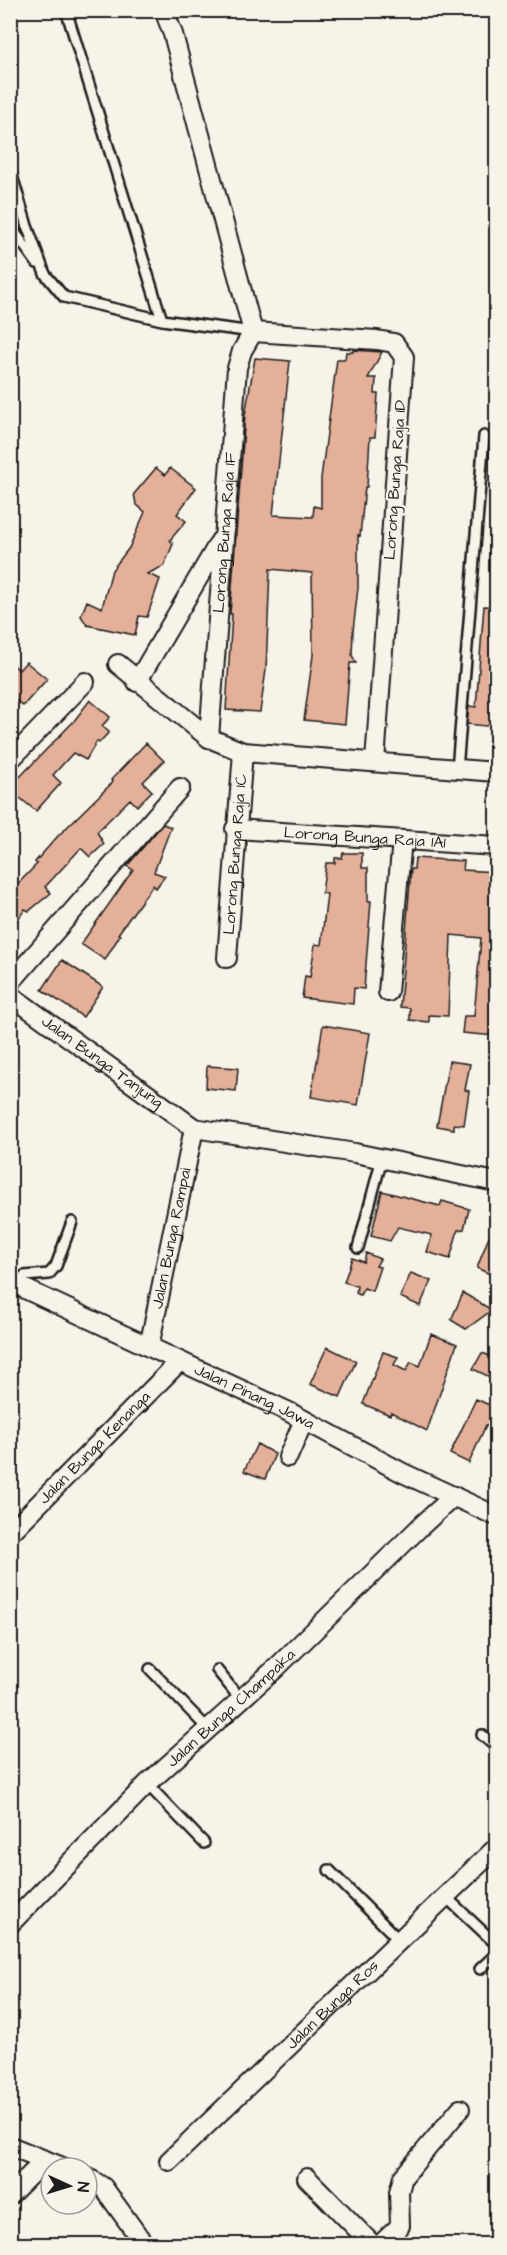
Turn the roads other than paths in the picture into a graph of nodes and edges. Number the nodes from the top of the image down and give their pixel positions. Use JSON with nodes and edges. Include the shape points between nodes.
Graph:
{"nodes":[{"id":1,"x":66,"y":10,"type":"edge"},
{"id":2,"x":164,"y":10,"type":"edge"},
{"id":3,"x":10,"y":169,"type":"edge"},
{"id":4,"x":10,"y":226,"type":"edge"},
{"id":5,"x":45,"y":274,"type":"junction"},
{"id":6,"x":162,"y":320,"type":"junction"},
{"id":7,"x":253,"y":332,"type":"junction"},
{"id":8,"x":484,"y":436,"type":"dead end"},
{"id":9,"x":222,"y":537,"type":"junction"},
{"id":10,"x":118,"y":664,"type":"dead end"},
{"id":11,"x":85,"y":682,"type":"dead end"},
{"id":12,"x":137,"y":682,"type":"junction"},
{"id":13,"x":209,"y":738,"type":"junction"},
{"id":14,"x":243,"y":752,"type":"junction"},
{"id":15,"x":10,"y":760,"type":"edge"},
{"id":16,"x":375,"y":762,"type":"junction"},
{"id":17,"x":457,"y":770,"type":"junction"},
{"id":18,"x":496,"y":772,"type":"edge"},
{"id":19,"x":180,"y":788,"type":"dead end"},
{"id":20,"x":235,"y":829,"type":"junction"},
{"id":21,"x":402,"y":840,"type":"junction"},
{"id":22,"x":496,"y":846,"type":"edge"},
{"id":23,"x":227,"y":958,"type":"dead end"},
{"id":24,"x":10,"y":983,"type":"edge"},
{"id":25,"x":388,"y":992,"type":"dead end"},
{"id":26,"x":10,"y":995,"type":"edge"},
{"id":27,"x":194,"y":1128,"type":"junction"},
{"id":28,"x":382,"y":1158,"type":"junction"},
{"id":29,"x":496,"y":1182,"type":"edge"},
{"id":30,"x":72,"y":1222,"type":"dead end"},
{"id":31,"x":358,"y":1248,"type":"dead end"},
{"id":32,"x":14,"y":1283,"type":"edge"},
{"id":33,"x":149,"y":1347,"type":"junction"},
{"id":34,"x":179,"y":1362,"type":"junction"},
{"id":35,"x":304,"y":1420,"type":"junction"},
{"id":36,"x":288,"y":1457,"type":"dead end"},
{"id":37,"x":454,"y":1496,"type":"junction"},
{"id":38,"x":496,"y":1516,"type":"edge"},
{"id":39,"x":10,"y":1533,"type":"edge"},
{"id":40,"x":150,"y":1669,"type":"dead end"},
{"id":41,"x":217,"y":1670,"type":"dead end"},
{"id":42,"x":241,"y":1700,"type":"junction"},
{"id":43,"x":208,"y":1730,"type":"junction"},
{"id":44,"x":482,"y":1735,"type":"dead end"},
{"id":45,"x":496,"y":1747,"type":"edge"},
{"id":46,"x":147,"y":1784,"type":"junction"},
{"id":47,"x":204,"y":1843,"type":"dead end"},
{"id":48,"x":496,"y":1848,"type":"edge"},
{"id":49,"x":329,"y":1870,"type":"dead end"},
{"id":50,"x":445,"y":1896,"type":"junction"},
{"id":51,"x":10,"y":1924,"type":"edge"},
{"id":52,"x":399,"y":1940,"type":"junction"},
{"id":53,"x":496,"y":1944,"type":"edge"},
{"id":54,"x":496,"y":1954,"type":"edge"},
{"id":55,"x":480,"y":1969,"type":"dead end"},
{"id":56,"x":460,"y":2109,"type":"dead end"},
{"id":57,"x":10,"y":2146,"type":"edge"},
{"id":58,"x":39,"y":2158,"type":"edge"},
{"id":59,"x":169,"y":2162,"type":"dead end"},
{"id":60,"x":39,"y":2166,"type":"edge"},
{"id":61,"x":307,"y":2178,"type":"dead end"},
{"id":62,"x":99,"y":2184,"type":"edge"},
{"id":63,"x":10,"y":2195,"type":"edge"},
{"id":64,"x":144,"y":2244,"type":"edge"},
{"id":65,"x":372,"y":2244,"type":"edge"},
{"id":66,"x":381,"y":2244,"type":"edge"}],
"edges":[{"from":1,"to":6,"type":"lane"},
{"from":2,"to":7,"type":"street"},
{"from":3,"to":5,"type":"lane"},
{"from":4,"to":5,"type":"lane"},
{"from":5,"to":6,"type":"lane","via":[[64,297]]},
{"from":6,"to":7,"type":"lane"},
{"from":7,"to":9,"type":"street","name":"Lorong Bunga Raja 1F","via":[[237,368]]},
{"from":7,"to":16,"type":"street","name":"Lorong Bunga Raja 1D","via":[[377,340],[394,343],[404,357]]},
{"from":8,"to":17,"type":"lane"},
{"from":9,"to":12,"type":"street"},
{"from":9,"to":13,"type":"street","name":"Lorong Bunga Raja 1F"},
{"from":10,"to":12,"type":"street"},
{"from":11,"to":15,"type":"street"},
{"from":12,"to":13,"type":"street"},
{"from":13,"to":14,"type":"street"},
{"from":14,"to":16,"type":"street"},
{"from":14,"to":20,"type":"street","name":"Lorong Bunga Raja 1C"},
{"from":16,"to":17,"type":"street"},
{"from":17,"to":18,"type":"street"},
{"from":19,"to":24,"type":"street"},
{"from":20,"to":21,"type":"street","name":"Lorong Bunga Raja 1A1"},
{"from":20,"to":23,"type":"street","name":"Lorong Bunga Raja 1C"},
{"from":21,"to":22,"type":"street","name":"Lorong Bunga Raja 1A1"},
{"from":21,"to":25,"type":"street"},
{"from":26,"to":27,"type":"street","name":"Jalan Bunga Tanjung"},
{"from":27,"to":28,"type":"street"},
{"from":27,"to":33,"type":"street","name":"Jalan Bunga Rampai"},
{"from":28,"to":29,"type":"street"},
{"from":28,"to":31,"type":"lane"},
{"from":30,"to":32,"type":"lane","via":[[56,1266],[49,1274],[24,1276]]},
{"from":32,"to":33,"type":"street","name":"Jalan Pinang Jawa"},
{"from":33,"to":34,"type":"street","name":"Jalan Pinang Jawa"},
{"from":34,"to":35,"type":"street","name":"Jalan Pinang Jawa"},
{"from":34,"to":39,"type":"street","name":"Jalan Bunga Kenanga"},
{"from":35,"to":36,"type":"street"},
{"from":35,"to":37,"type":"street","name":"Jalan Pinang Jawa"},
{"from":37,"to":38,"type":"street","name":"Jalan Pinang Jawa"},
{"from":37,"to":42,"type":"street","name":"Jalan Bunga Champaka"},
{"from":40,"to":43,"type":"lane"},
{"from":41,"to":42,"type":"lane"},
{"from":42,"to":43,"type":"street","name":"Jalan Bunga Champaka"},
{"from":43,"to":46,"type":"street","name":"Jalan Bunga Champaka"},
{"from":44,"to":45,"type":"lane"},
{"from":46,"to":47,"type":"lane"},
{"from":46,"to":51,"type":"street","name":"Jalan Bunga Champaka"},
{"from":48,"to":50,"type":"street","name":"Jalan Bunga Ros"},
{"from":49,"to":52,"type":"lane"},
{"from":50,"to":52,"type":"street","name":"Jalan Bunga Ros"},
{"from":50,"to":53,"type":"lane"},
{"from":52,"to":59,"type":"street","name":"Jalan Bunga Ros"},
{"from":54,"to":55,"type":"lane"},
{"from":56,"to":66,"type":"street","via":[[403,2177],[399,2192],[400,2226]]},
{"from":57,"to":58,"type":"street"},
{"from":60,"to":63,"type":"street"},
{"from":61,"to":65,"type":"street"},
{"from":62,"to":64,"type":"street"}]}
